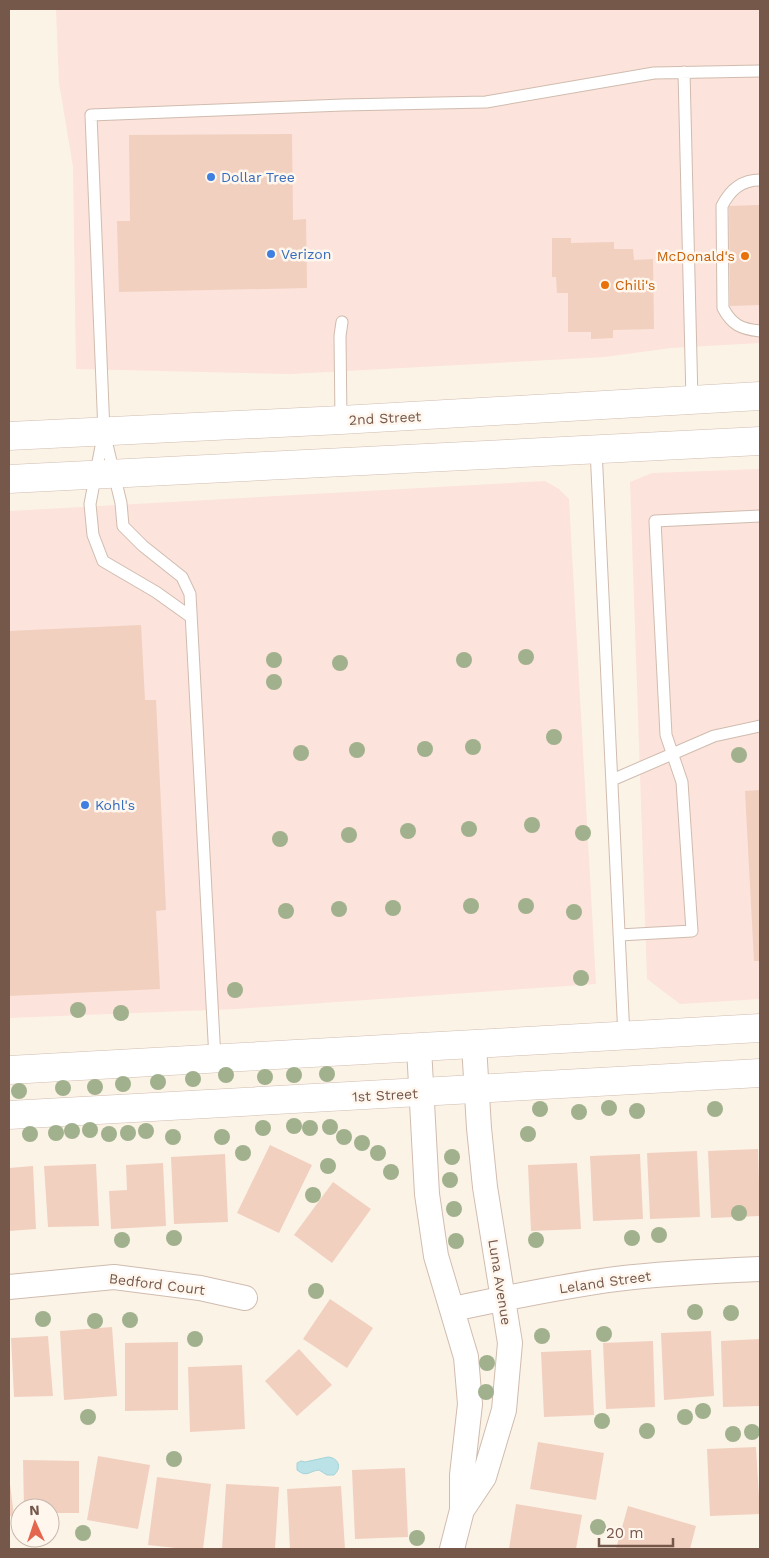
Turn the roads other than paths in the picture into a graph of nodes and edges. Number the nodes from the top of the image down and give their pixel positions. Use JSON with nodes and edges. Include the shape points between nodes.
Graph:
{"nodes":[{"id":1,"x":760,"y":71,"type":"edge"},
{"id":2,"x":684,"y":72,"type":"junction"},
{"id":3,"x":760,"y":180,"type":"edge"},
{"id":4,"x":342,"y":322,"type":"dead end"},
{"id":5,"x":760,"y":331,"type":"edge"},
{"id":6,"x":760,"y":396,"type":"edge"},
{"id":7,"x":692,"y":400,"type":"junction"},
{"id":8,"x":341,"y":420,"type":"junction"},
{"id":9,"x":104,"y":432,"type":"junction"},
{"id":10,"x":9,"y":436,"type":"edge"},
{"id":11,"x":760,"y":441,"type":"edge"},
{"id":12,"x":596,"y":450,"type":"junction"},
{"id":13,"x":105,"y":474,"type":"junction"},
{"id":14,"x":9,"y":479,"type":"edge"},
{"id":15,"x":760,"y":516,"type":"edge"},
{"id":16,"x":191,"y":617,"type":"junction"},
{"id":17,"x":760,"y":726,"type":"edge"},
{"id":18,"x":673,"y":753,"type":"junction"},
{"id":19,"x":612,"y":780,"type":"junction"},
{"id":20,"x":619,"y":935,"type":"junction"},
{"id":21,"x":760,"y":1028,"type":"edge"},
{"id":22,"x":624,"y":1037,"type":"junction"},
{"id":23,"x":474,"y":1045,"type":"junction"},
{"id":24,"x":419,"y":1048,"type":"junction"},
{"id":25,"x":215,"y":1059,"type":"junction"},
{"id":26,"x":9,"y":1070,"type":"edge"},
{"id":27,"x":760,"y":1073,"type":"edge"},
{"id":28,"x":477,"y":1089,"type":"junction"},
{"id":29,"x":421,"y":1092,"type":"junction"},
{"id":30,"x":9,"y":1116,"type":"edge"},
{"id":31,"x":760,"y":1269,"type":"edge"},
{"id":32,"x":9,"y":1286,"type":"edge"},
{"id":33,"x":245,"y":1298,"type":"dead end"},
{"id":34,"x":503,"y":1299,"type":"junction"},
{"id":35,"x":452,"y":1309,"type":"junction"},
{"id":36,"x":462,"y":1510,"type":"junction"},
{"id":37,"x":452,"y":1549,"type":"edge"}],
"edges":[{"from":1,"to":2,"type":"lane"},
{"from":2,"to":7,"type":"lane"},
{"from":2,"to":9,"type":"lane","via":[[654,73],[486,102],[91,115]]},
{"from":3,"to":5,"type":"lane","via":[[739,185],[728,194],[722,206],[723,308],[730,320],[744,329]]},
{"from":4,"to":8,"type":"lane"},
{"from":6,"to":7,"type":"street","name":"2nd Street"},
{"from":7,"to":8,"type":"street","name":"2nd Street"},
{"from":8,"to":9,"type":"street","name":"2nd Street"},
{"from":9,"to":10,"type":"street","name":"2nd Street"},
{"from":9,"to":13,"type":"lane"},
{"from":9,"to":13,"type":"lane"},
{"from":11,"to":12,"type":"street"},
{"from":12,"to":13,"type":"street"},
{"from":12,"to":19,"type":"lane"},
{"from":13,"to":14,"type":"street"},
{"from":13,"to":16,"type":"lane","via":[[121,503],[123,526],[182,577],[190,594]]},
{"from":13,"to":16,"type":"lane","via":[[90,504],[93,535],[103,561]]},
{"from":15,"to":18,"type":"lane","via":[[655,521],[666,735]]},
{"from":16,"to":25,"type":"lane"},
{"from":17,"to":18,"type":"lane","via":[[714,736]]},
{"from":18,"to":19,"type":"lane"},
{"from":18,"to":20,"type":"lane","via":[[682,782],[692,931]]},
{"from":19,"to":20,"type":"lane"},
{"from":20,"to":22,"type":"lane"},
{"from":21,"to":22,"type":"street"},
{"from":22,"to":23,"type":"street"},
{"from":23,"to":24,"type":"street"},
{"from":23,"to":28,"type":"street","name":"Luna Avenue"},
{"from":24,"to":25,"type":"street"},
{"from":24,"to":29,"type":"street","name":"Luna Avenue"},
{"from":25,"to":26,"type":"street"},
{"from":27,"to":28,"type":"street","name":"1st Street"},
{"from":28,"to":29,"type":"street","name":"1st Street"},
{"from":28,"to":34,"type":"street","name":"Luna Avenue","via":[[485,1187]]},
{"from":29,"to":30,"type":"street","name":"1st Street"},
{"from":29,"to":35,"type":"street","name":"Luna Avenue","via":[[428,1203],[436,1256]]},
{"from":31,"to":34,"type":"street","name":"Leland Street","via":[[616,1279]]},
{"from":32,"to":33,"type":"street","name":"Bedford Court","via":[[114,1277],[200,1288]]},
{"from":34,"to":35,"type":"street","name":"Leland Street"},
{"from":34,"to":36,"type":"street","name":"Luna Avenue","via":[[510,1343],[504,1410],[484,1477]]},
{"from":35,"to":36,"type":"street","name":"Luna Avenue","via":[[466,1357],[470,1404],[462,1475]]},
{"from":36,"to":37,"type":"street","name":"Luna Avenue"}]}
